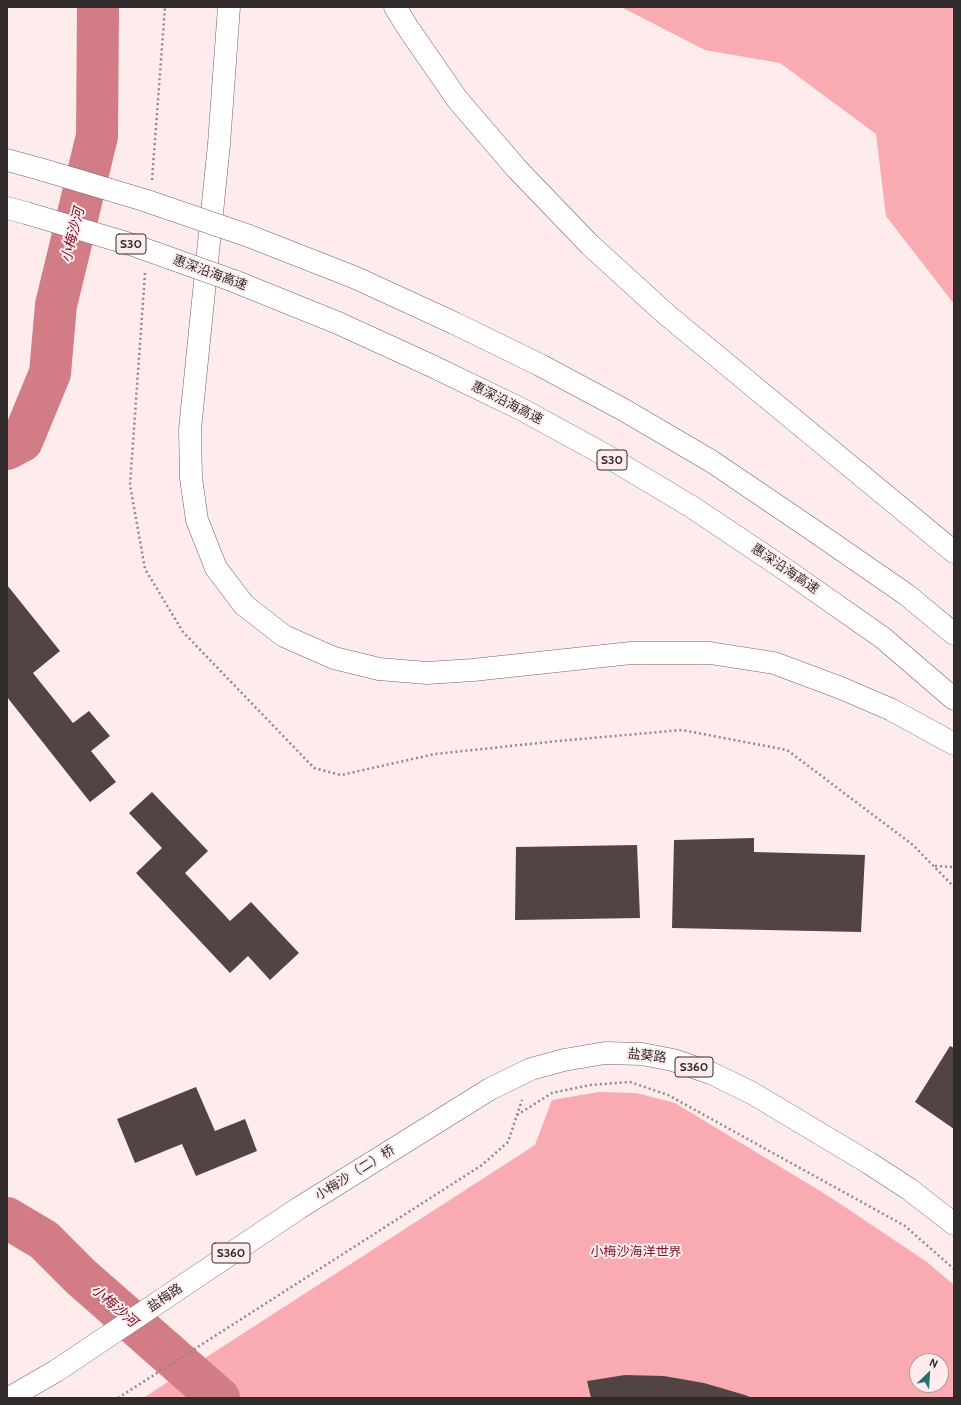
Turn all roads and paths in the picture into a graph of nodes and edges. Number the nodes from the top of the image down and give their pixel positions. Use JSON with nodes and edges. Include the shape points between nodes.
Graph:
{"nodes":[{"id":1,"x":165,"y":7,"type":"edge"},
{"id":2,"x":229,"y":7,"type":"edge"},
{"id":3,"x":395,"y":7,"type":"edge"},
{"id":4,"x":7,"y":160,"type":"edge"},
{"id":5,"x":152,"y":182,"type":"dead end"},
{"id":6,"x":16,"y":210,"type":"edge"},
{"id":7,"x":145,"y":270,"type":"dead end"},
{"id":8,"x":954,"y":552,"type":"edge"},
{"id":9,"x":954,"y":634,"type":"edge"},
{"id":10,"x":954,"y":699,"type":"edge"},
{"id":11,"x":954,"y":744,"type":"edge"},
{"id":12,"x":934,"y":866,"type":"junction"},
{"id":13,"x":954,"y":867,"type":"edge"},
{"id":14,"x":954,"y":887,"type":"edge"},
{"id":15,"x":530,"y":1069,"type":"junction"},
{"id":16,"x":517,"y":1115,"type":"junction"},
{"id":17,"x":410,"y":1138,"type":"joint"},
{"id":18,"x":299,"y":1208,"type":"joint"},
{"id":19,"x":954,"y":1224,"type":"edge"},
{"id":20,"x":954,"y":1270,"type":"edge"},
{"id":21,"x":9,"y":1398,"type":"edge"},
{"id":22,"x":118,"y":1398,"type":"edge"}],
"edges":[{"from":1,"to":5,"type":"path"},
{"from":2,"to":11,"type":"main road","via":[[219,144],[190,428],[191,478],[197,520],[216,568],[244,605],[284,636],[334,658],[379,669],[427,673],[631,653],[710,653],[774,663],[892,710]]},
{"from":3,"to":8,"type":"main road","via":[[457,99],[517,169],[590,245],[667,315]]},
{"from":4,"to":9,"type":"main road","bridge":true,"via":[[144,200],[249,236],[356,278],[540,365],[711,461],[906,595]]},
{"from":6,"to":10,"type":"main road","name":"惠深沿海高速","number":"S30","bridge":true,"via":[[132,245],[234,281],[338,323],[521,410],[692,507],[883,638]]},
{"from":7,"to":12,"type":"path","via":[[130,485],[145,569],[183,632],[314,768],[341,775],[435,754],[682,730],[787,750],[913,845]]},
{"from":12,"to":13,"type":"path"},
{"from":12,"to":14,"type":"path"},
{"from":15,"to":16,"type":"path"},
{"from":15,"to":17,"type":"main road","name":"盐葵路","number":"S360","via":[[490,1089]]},
{"from":15,"to":19,"type":"main road","name":"盐葵路","number":"S360","via":[[564,1060],[605,1054],[642,1054],[673,1060],[712,1073],[752,1093],[869,1163],[909,1189]]},
{"from":16,"to":20,"type":"path","via":[[552,1093],[590,1085],[630,1082],[668,1095],[905,1226]]},
{"from":16,"to":22,"type":"path","via":[[508,1142],[482,1164]]},
{"from":17,"to":18,"type":"main road","name":"小梅沙（二）桥","number":"S360"},
{"from":18,"to":21,"type":"main road","name":"盐梅路","number":"S360","via":[[94,1347]]}]}
